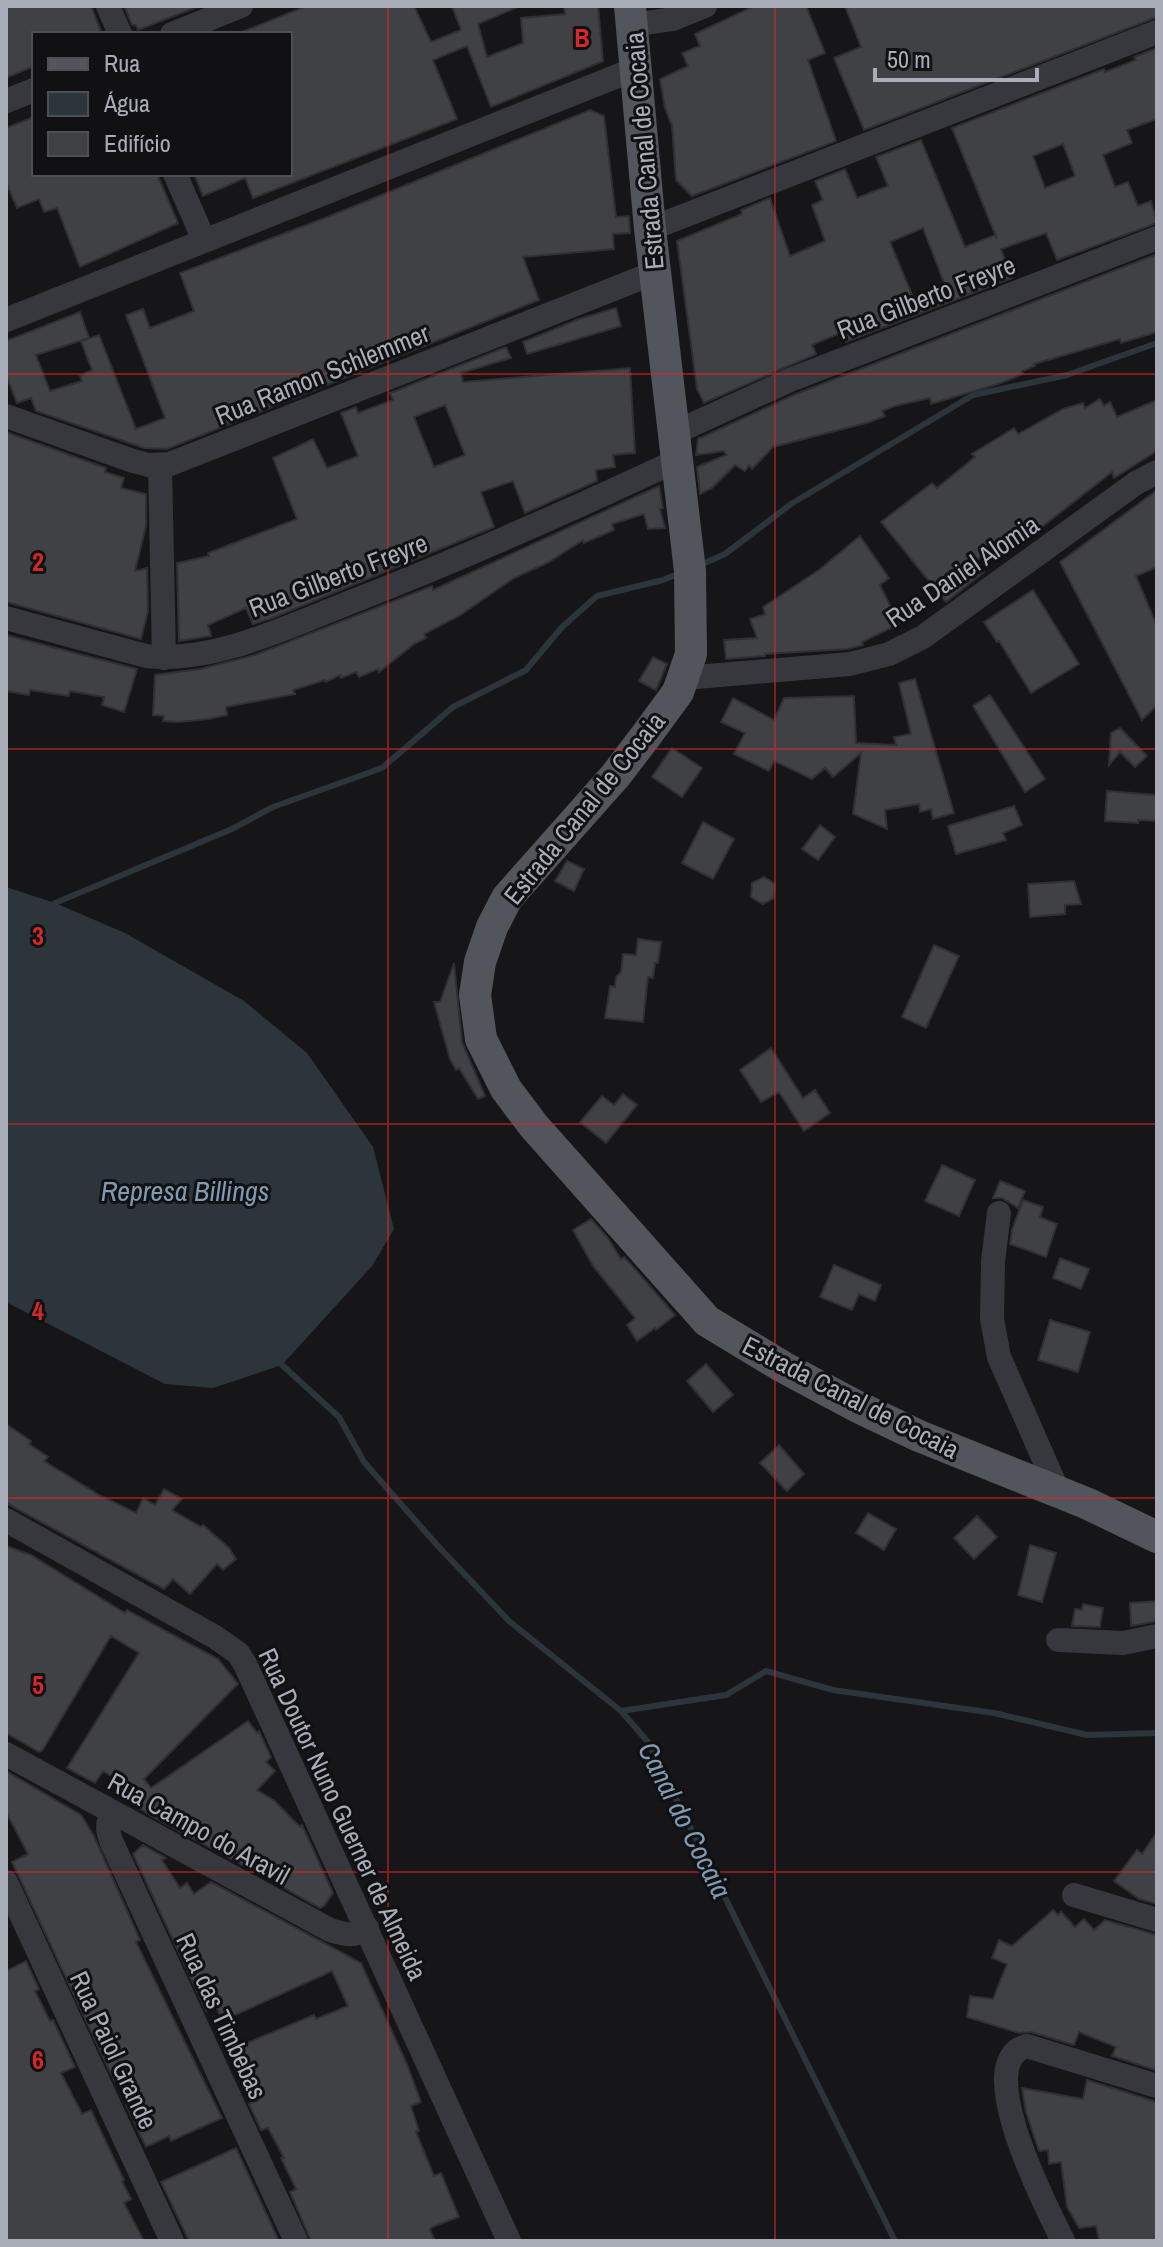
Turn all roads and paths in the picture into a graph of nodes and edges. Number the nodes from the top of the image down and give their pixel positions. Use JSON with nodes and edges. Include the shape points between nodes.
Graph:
{"nodes":[{"id":1,"x":108,"y":6,"type":"edge"},
{"id":2,"x":241,"y":6,"type":"edge"},
{"id":3,"x":705,"y":6,"type":"edge"},
{"id":4,"x":631,"y":16,"type":"edge"},
{"id":5,"x":119,"y":32,"type":"edge"},
{"id":6,"x":177,"y":32,"type":"edge"},
{"id":7,"x":1157,"y":32,"type":"edge"},
{"id":8,"x":635,"y":69,"type":"junction"},
{"id":9,"x":32,"y":91,"type":"edge"},
{"id":10,"x":6,"y":101,"type":"edge"},
{"id":11,"x":176,"y":176,"type":"edge"},
{"id":12,"x":650,"y":229,"type":"junction"},
{"id":13,"x":1157,"y":238,"type":"edge"},
{"id":14,"x":204,"y":240,"type":"junction"},
{"id":15,"x":654,"y":273,"type":"junction"},
{"id":16,"x":6,"y":320,"type":"edge"},
{"id":17,"x":6,"y":416,"type":"edge"},
{"id":18,"x":675,"y":447,"type":"junction"},
{"id":19,"x":160,"y":466,"type":"junction"},
{"id":20,"x":1157,"y":472,"type":"edge"},
{"id":21,"x":6,"y":618,"type":"edge"},
{"id":22,"x":164,"y":658,"type":"junction"},
{"id":23,"x":684,"y":678,"type":"junction"},
{"id":24,"x":999,"y":1213,"type":"dead end"},
{"id":25,"x":1058,"y":1491,"type":"junction"},
{"id":26,"x":6,"y":1520,"type":"edge"},
{"id":27,"x":1157,"y":1537,"type":"edge"},
{"id":28,"x":1157,"y":1636,"type":"edge"},
{"id":29,"x":1058,"y":1640,"type":"dead end"},
{"id":30,"x":6,"y":1754,"type":"edge"},
{"id":31,"x":114,"y":1814,"type":"junction"},
{"id":32,"x":6,"y":1882,"type":"edge"},
{"id":33,"x":1074,"y":1895,"type":"dead end"},
{"id":34,"x":1157,"y":1920,"type":"edge"},
{"id":35,"x":367,"y":1928,"type":"junction"},
{"id":36,"x":1157,"y":2086,"type":"edge"},
{"id":37,"x":172,"y":2241,"type":"edge"},
{"id":38,"x":296,"y":2241,"type":"edge"},
{"id":39,"x":509,"y":2241,"type":"edge"},
{"id":40,"x":1063,"y":2241,"type":"edge"}],
"edges":[{"from":1,"to":5,"type":"street"},
{"from":2,"to":6,"type":"street"},
{"from":3,"to":4,"type":"street","via":[[673,19]]},
{"from":4,"to":8,"type":"main road","name":"Estrada Canal de Cocaia"},
{"from":7,"to":12,"type":"street"},
{"from":8,"to":12,"type":"main road","name":"Estrada Canal de Cocaia"},
{"from":8,"to":14,"type":"street"},
{"from":9,"to":10,"type":"street"},
{"from":11,"to":14,"type":"street"},
{"from":12,"to":15,"type":"main road","name":"Estrada Canal de Cocaia"},
{"from":13,"to":18,"type":"street","name":"Rua Gilberto Freyre","via":[[790,380]]},
{"from":14,"to":16,"type":"street"},
{"from":15,"to":18,"type":"main road","name":"Estrada Canal de Cocaia"},
{"from":15,"to":19,"type":"street","name":"Rua Ramon Schlemmer"},
{"from":17,"to":19,"type":"street"},
{"from":18,"to":22,"type":"street","name":"Rua Gilberto Freyre","via":[[432,569],[301,622],[201,654]]},
{"from":18,"to":23,"type":"main road","name":"Estrada Canal de Cocaia","via":[[691,622]]},
{"from":19,"to":22,"type":"street"},
{"from":20,"to":23,"type":"street","name":"Rua Daniel Alomia","via":[[923,637],[889,654],[850,664]]},
{"from":21,"to":22,"type":"street","name":"Rua Gilberto Freyre"},
{"from":23,"to":25,"type":"main road","name":"Estrada Canal de Cocaia","via":[[616,775],[507,898],[480,962],[475,995],[481,1039],[506,1089],[533,1125],[701,1316],[856,1406]]},
{"from":24,"to":25,"type":"street","via":[[992,1319],[999,1357]]},
{"from":25,"to":27,"type":"main road","name":"Estrada Canal de Cocaia"},
{"from":26,"to":35,"type":"street","name":"Rua Doutor Nuno Guerner de Almeida","via":[[238,1653]]},
{"from":28,"to":29,"type":"street","via":[[1123,1643]]},
{"from":30,"to":31,"type":"street","name":"Rua Campo do Aravil"},
{"from":31,"to":35,"type":"street","name":"Rua Campo do Aravil","via":[[330,1930],[347,1935]]},
{"from":31,"to":38,"type":"street","name":"Rua das Timbebas","via":[[108,1831],[112,1843]]},
{"from":32,"to":37,"type":"street","name":"Rua Paiol Grande"},
{"from":33,"to":34,"type":"street"},
{"from":35,"to":39,"type":"street","name":"Rua Doutor Nuno Guerner de Almeida"},
{"from":36,"to":40,"type":"street","via":[[1027,2046],[1012,2053],[1007,2090],[1012,2119]]}]}
